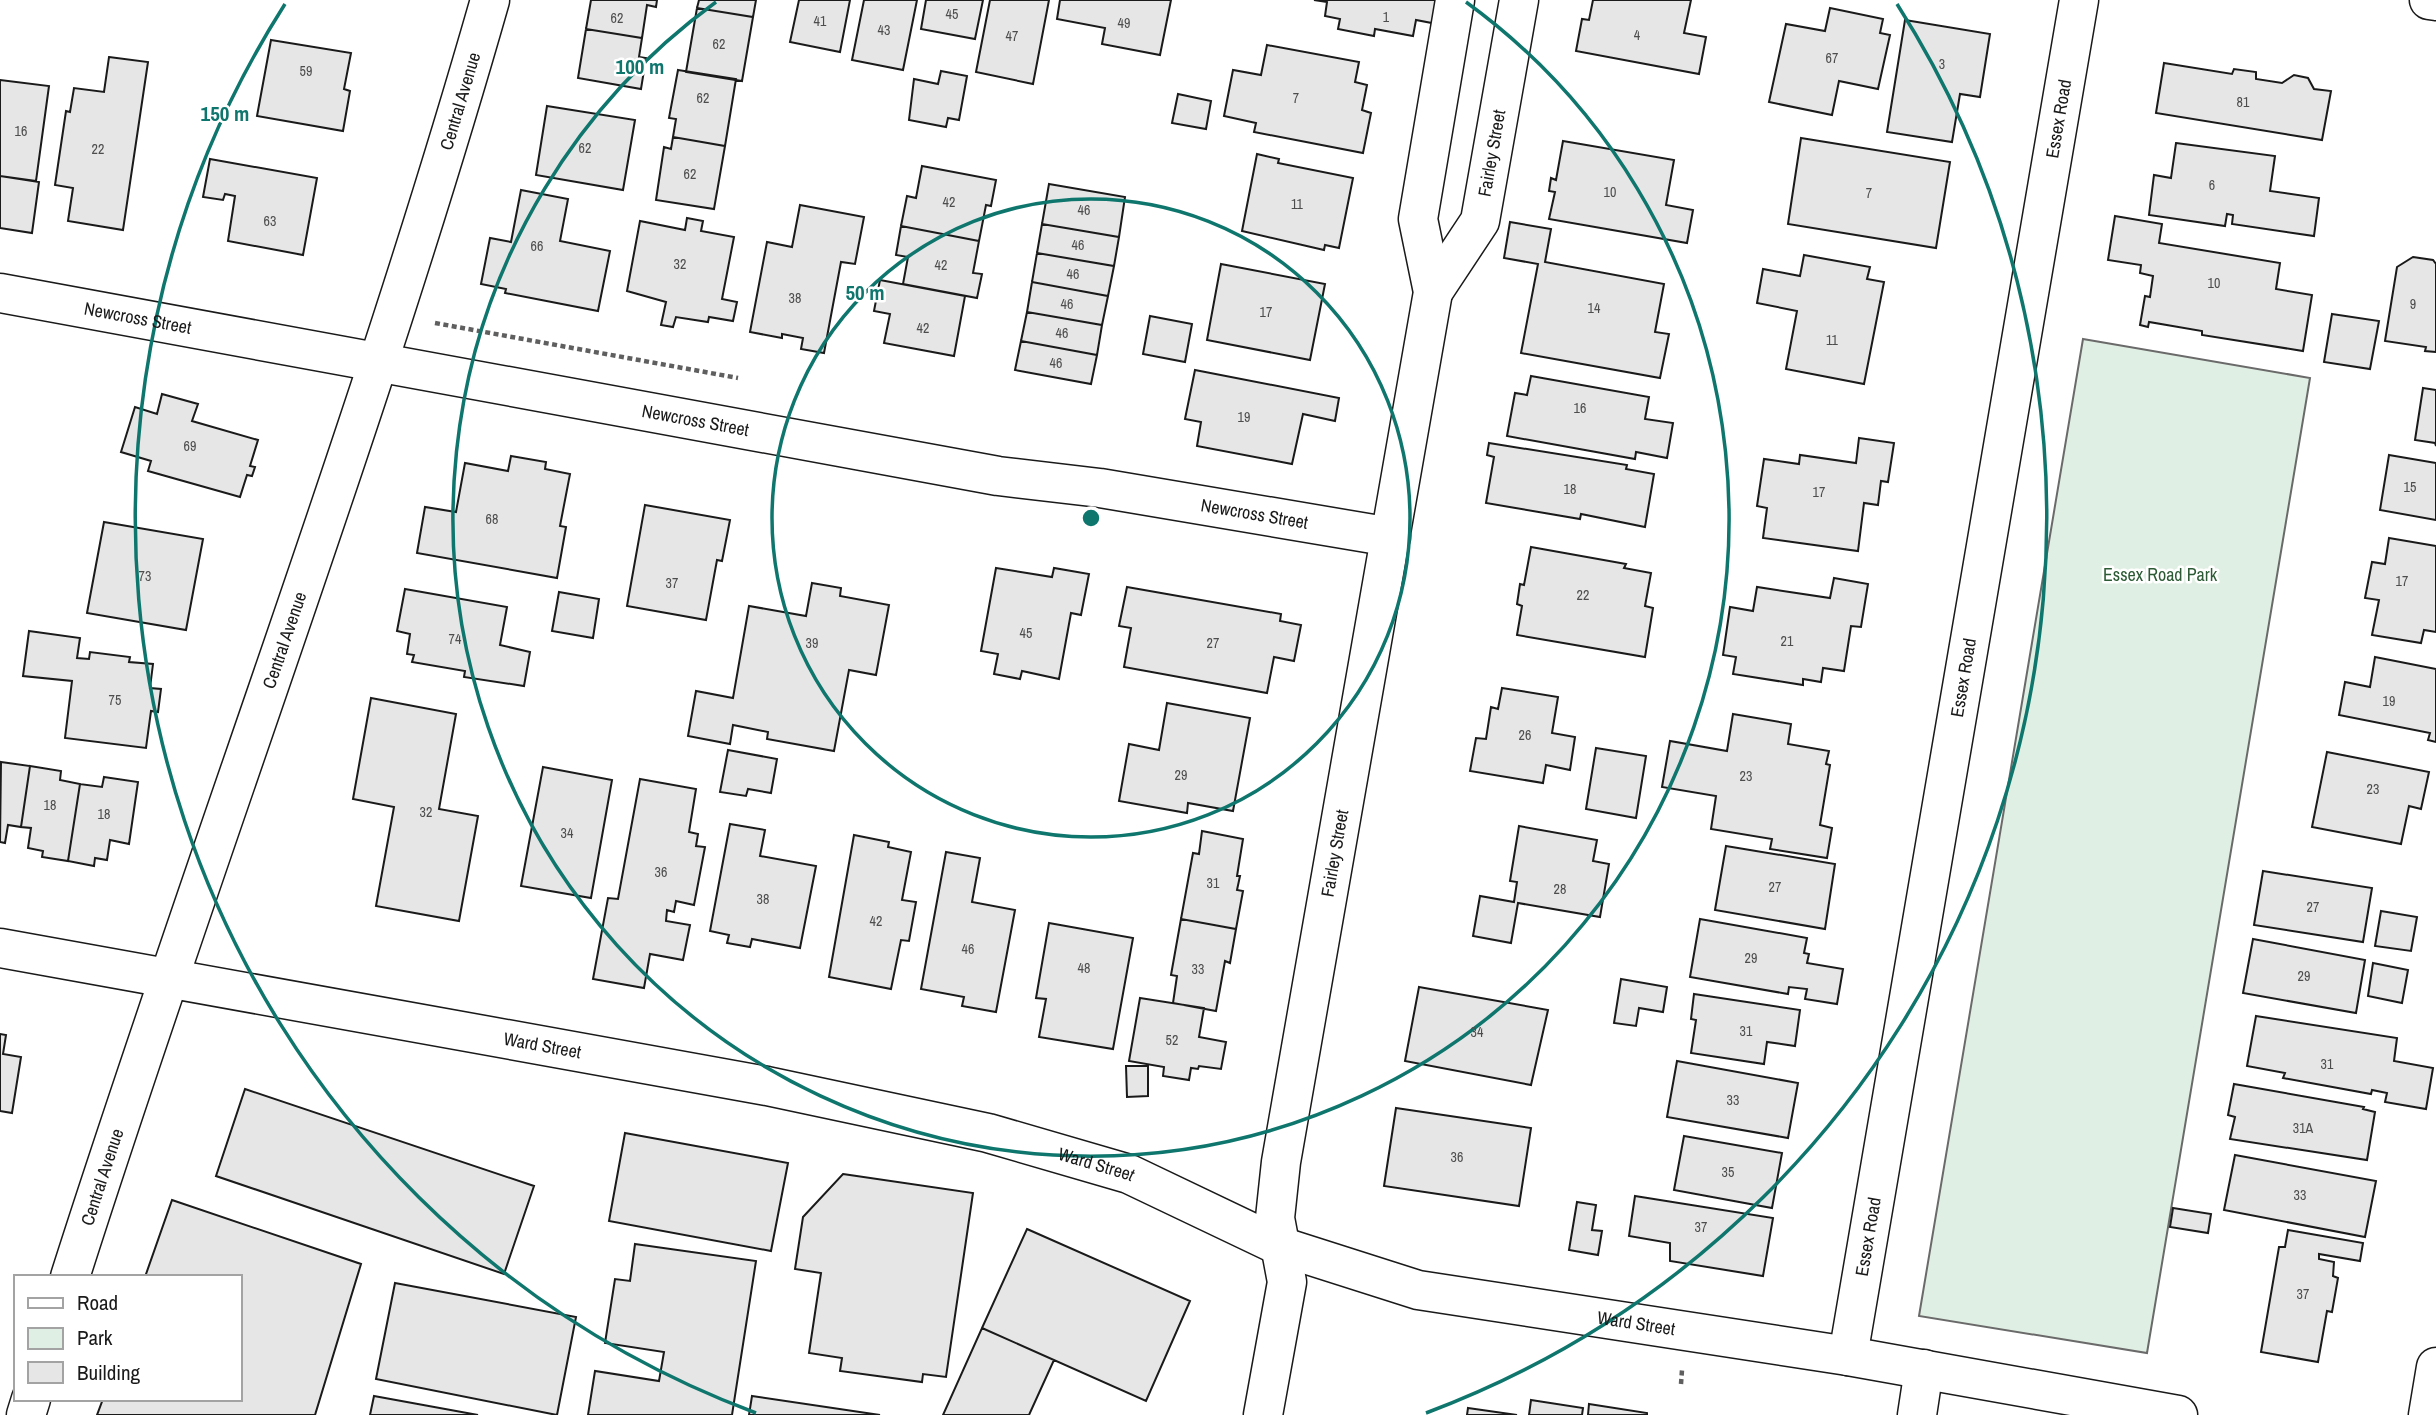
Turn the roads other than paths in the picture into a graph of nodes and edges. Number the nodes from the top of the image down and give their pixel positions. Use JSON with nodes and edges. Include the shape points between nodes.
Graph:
{"nodes":[{"id":1,"x":490,"y":0,"type":"edge"},
{"id":2,"x":1455,"y":0,"type":"edge"},
{"id":3,"x":1519,"y":0,"type":"edge"},
{"id":4,"x":2080,"y":0,"type":"edge"},
{"id":5,"x":2429,"y":0,"type":"edge"},
{"id":6,"x":2436,"y":1,"type":"edge"},
{"id":7,"x":1433,"y":292,"type":"junction"},
{"id":8,"x":0,"y":293,"type":"edge"},
{"id":9,"x":380,"y":363,"type":"junction"},
{"id":10,"x":1391,"y":537,"type":"junction"},
{"id":11,"x":0,"y":948,"type":"edge"},
{"id":12,"x":168,"y":977,"type":"junction"},
{"id":13,"x":1280,"y":1246,"type":"junction"},
{"id":14,"x":71,"y":1275,"type":"edge"},
{"id":15,"x":1848,"y":1356,"type":"junction"},
{"id":16,"x":2436,"y":1367,"type":"edge"},
{"id":17,"x":1924,"y":1369,"type":"junction"},
{"id":18,"x":1263,"y":1415,"type":"edge"},
{"id":19,"x":1917,"y":1415,"type":"edge"},
{"id":20,"x":2178,"y":1415,"type":"edge"},
{"id":21,"x":2428,"y":1415,"type":"edge"}],
"edges":[{"from":1,"to":9,"type":"street","name":"Central Avenue"},
{"from":2,"to":7,"type":"street","name":"Fairley Street","via":[[1418,219]]},
{"from":3,"to":7,"type":"street","name":"Fairley Street","via":[[1480,221]]},
{"from":4,"to":15,"type":"street","name":"Essex Road"},
{"from":5,"to":6,"type":"street"},
{"from":7,"to":10,"type":"street","name":"Fairley Street"},
{"from":8,"to":9,"type":"street","name":"Newcross Street"},
{"from":9,"to":10,"type":"street","name":"Newcross Street","via":[[998,476],[1100,488]]},
{"from":9,"to":12,"type":"street","name":"Central Avenue"},
{"from":10,"to":13,"type":"street","name":"Fairley Street","via":[[1281,1162],[1275,1218]]},
{"from":11,"to":12,"type":"street","name":"Ward Street"},
{"from":12,"to":13,"type":"street","name":"Ward Street","via":[[767,1086],[988,1133],[1129,1174]]},
{"from":12,"to":14,"type":"street","name":"Central Avenue"},
{"from":13,"to":15,"type":"street","name":"Ward Street","via":[[1418,1290]]},
{"from":13,"to":18,"type":"street","name":"Fairley Street","via":[[1287,1282]]},
{"from":15,"to":17,"type":"street","name":"Ward Street"},
{"from":16,"to":21,"type":"street"},
{"from":17,"to":19,"type":"street"},
{"from":17,"to":20,"type":"street","name":"Ward Street"}]}
